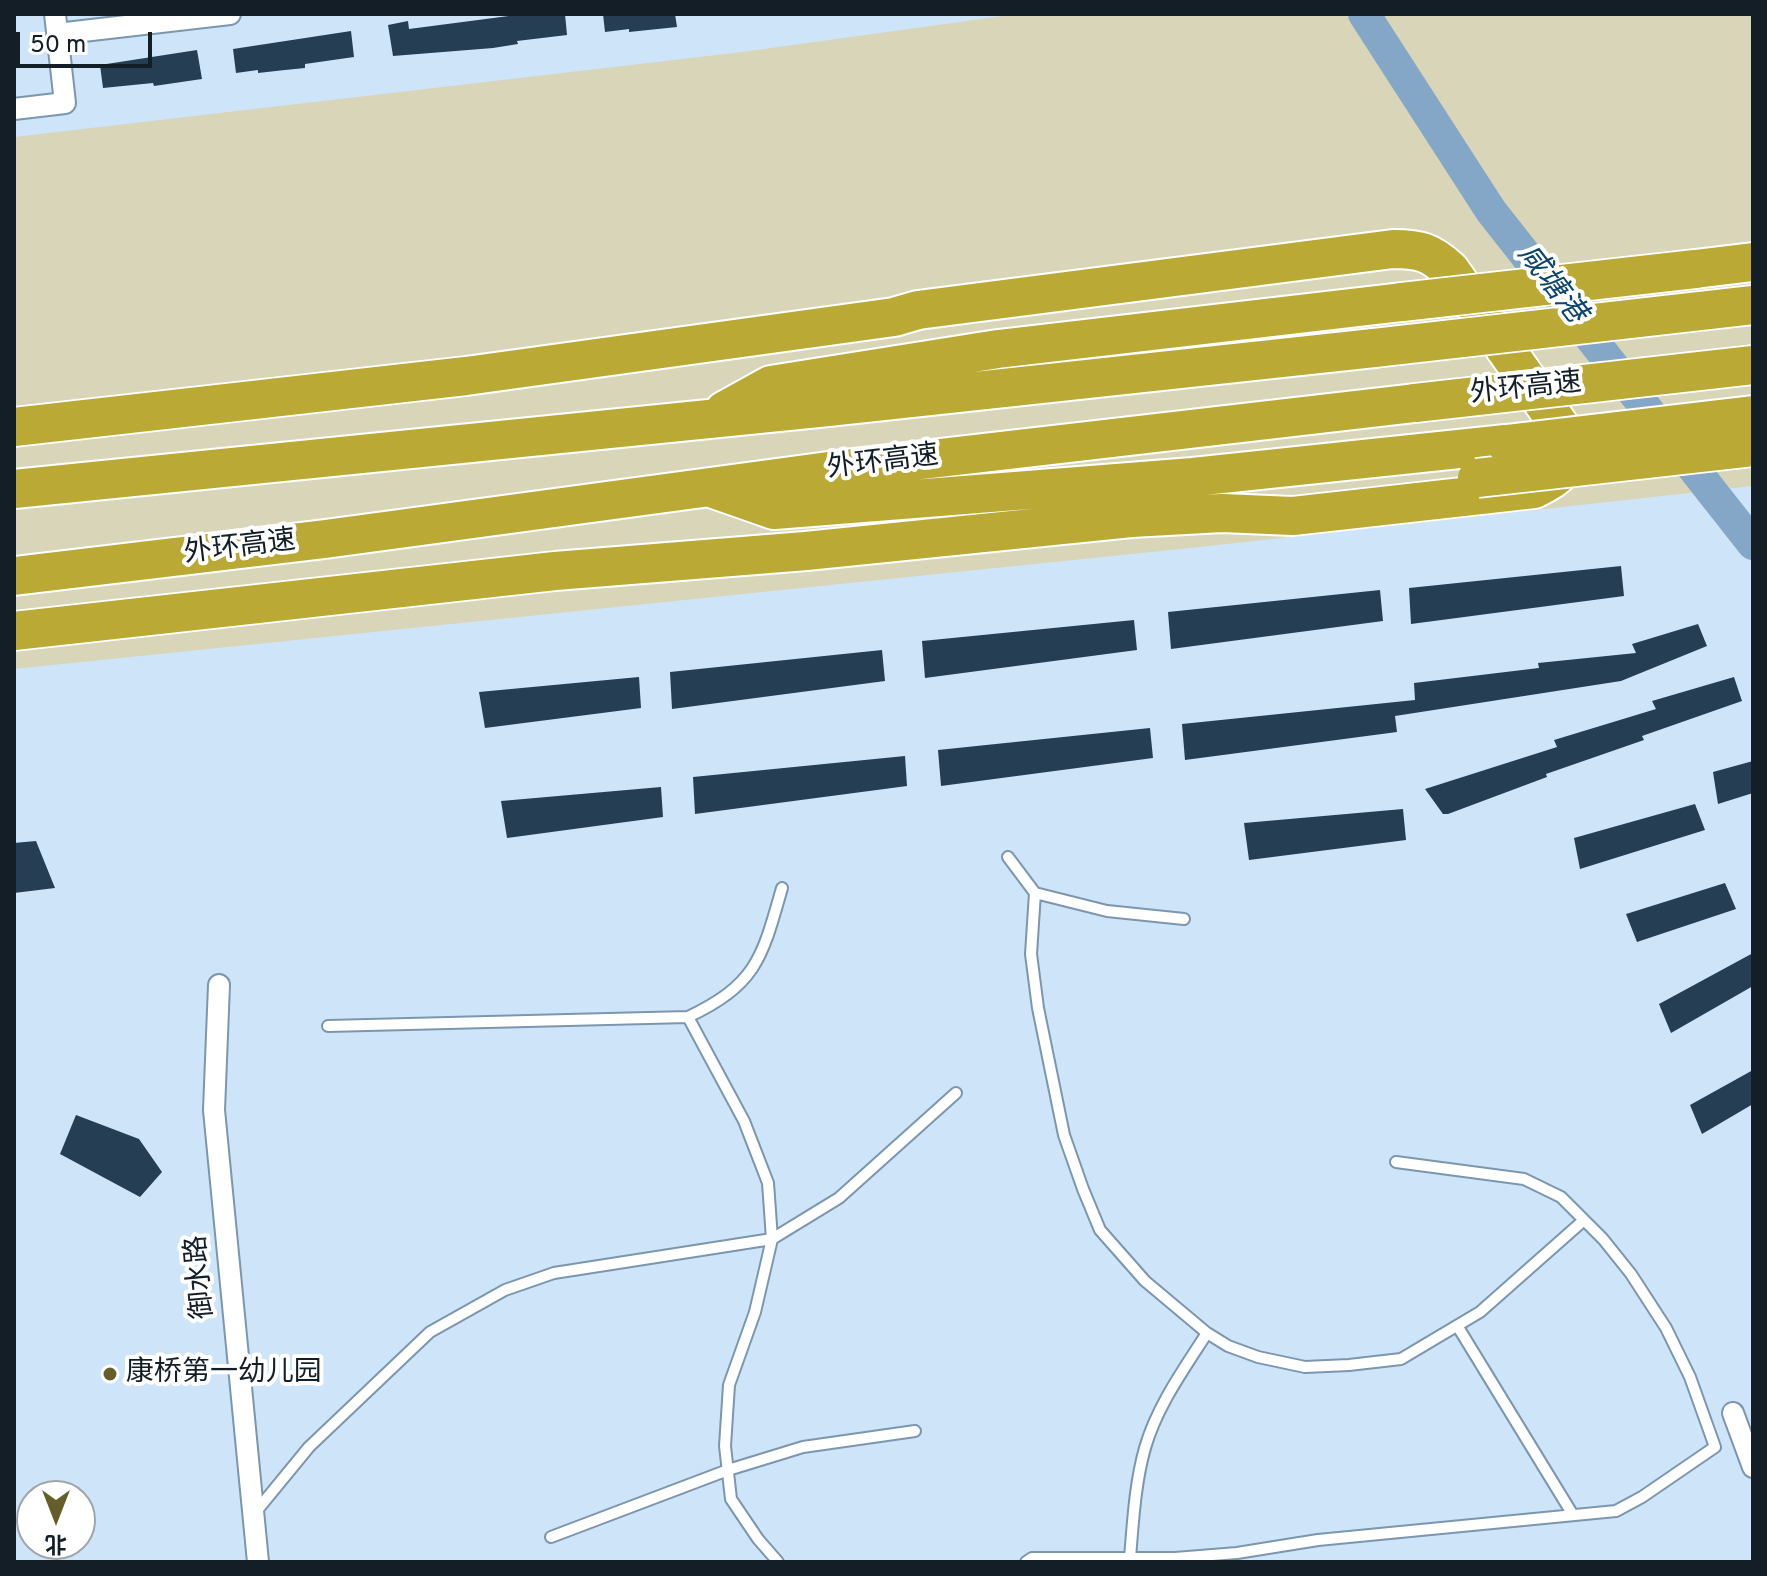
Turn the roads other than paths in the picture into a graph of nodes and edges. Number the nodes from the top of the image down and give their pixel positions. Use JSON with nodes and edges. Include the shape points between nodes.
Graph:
{"nodes":[{"id":1,"x":230,"y":14,"type":"edge"},
{"id":2,"x":208,"y":15,"type":"edge"},
{"id":3,"x":56,"y":24,"type":"edge"},
{"id":4,"x":14,"y":109,"type":"edge"},
{"id":5,"x":1753,"y":262,"type":"edge"},
{"id":6,"x":1753,"y":305,"type":"edge"},
{"id":7,"x":1297,"y":315,"type":"junction"},
{"id":8,"x":894,"y":317,"type":"junction"},
{"id":9,"x":1753,"y":365,"type":"edge"},
{"id":10,"x":1753,"y":415,"type":"edge"},
{"id":11,"x":711,"y":419,"type":"junction"},
{"id":12,"x":14,"y":427,"type":"edge"},
{"id":13,"x":1753,"y":447,"type":"edge"},
{"id":14,"x":1133,"y":482,"type":"junction"},
{"id":15,"x":708,"y":487,"type":"junction"},
{"id":16,"x":14,"y":489,"type":"edge"},
{"id":17,"x":1277,"y":500,"type":"junction"},
{"id":18,"x":1222,"y":513,"type":"junction"},
{"id":19,"x":14,"y":576,"type":"edge"},
{"id":20,"x":14,"y":631,"type":"edge"},
{"id":21,"x":1008,"y":857,"type":"dead end"},
{"id":22,"x":782,"y":888,"type":"dead end"},
{"id":23,"x":1035,"y":893,"type":"junction"},
{"id":24,"x":1184,"y":919,"type":"dead end"},
{"id":25,"x":219,"y":985,"type":"dead end"},
{"id":26,"x":688,"y":1017,"type":"junction"},
{"id":27,"x":328,"y":1026,"type":"dead end"},
{"id":28,"x":956,"y":1093,"type":"dead end"},
{"id":29,"x":1396,"y":1162,"type":"dead end"},
{"id":30,"x":1584,"y":1220,"type":"junction"},
{"id":31,"x":772,"y":1239,"type":"junction"},
{"id":32,"x":1458,"y":1327,"type":"junction"},
{"id":33,"x":1207,"y":1333,"type":"junction"},
{"id":34,"x":1733,"y":1413,"type":"dead end"},
{"id":35,"x":915,"y":1431,"type":"dead end"},
{"id":36,"x":1753,"y":1467,"type":"edge"},
{"id":37,"x":728,"y":1470,"type":"junction"},
{"id":38,"x":1573,"y":1515,"type":"junction"},
{"id":39,"x":253,"y":1516,"type":"junction"},
{"id":40,"x":551,"y":1537,"type":"dead end"},
{"id":41,"x":1130,"y":1558,"type":"junction"},
{"id":42,"x":258,"y":1562,"type":"edge"},
{"id":43,"x":778,"y":1562,"type":"edge"},
{"id":44,"x":1026,"y":1562,"type":"edge"}],
"edges":[{"from":1,"to":2,"type":"street"},
{"from":2,"to":3,"type":"street"},
{"from":3,"to":4,"type":"street","via":[[65,103]]},
{"from":5,"to":7,"type":"highway","bridge":true},
{"from":6,"to":11,"type":"highway","name":"外环高速","bridge":true},
{"from":7,"to":8,"type":"highway","via":[[1239,305]]},
{"from":7,"to":11,"type":"highway","via":[[998,349],[771,385]]},
{"from":8,"to":12,"type":"highway","via":[[466,376]]},
{"from":8,"to":18,"type":"highway","via":[[1416,249],[1435,256],[1450,270],[1566,435],[1569,456],[1556,478],[1534,489],[1293,516]]},
{"from":9,"to":15,"type":"highway","name":"外环高速","bridge":true},
{"from":10,"to":14,"type":"highway","bridge":true},
{"from":11,"to":16,"type":"highway","name":"外环高速"},
{"from":13,"to":17,"type":"highway","bridge":true},
{"from":14,"to":15,"type":"highway","via":[[774,510]]},
{"from":14,"to":17,"type":"highway"},
{"from":15,"to":19,"type":"highway","name":"外环高速"},
{"from":17,"to":18,"type":"highway"},
{"from":18,"to":20,"type":"highway","via":[[555,571]]},
{"from":21,"to":23,"type":"lane"},
{"from":22,"to":26,"type":"lane","via":[[764,950],[748,976],[717,1003]]},
{"from":23,"to":24,"type":"lane","via":[[1107,911]]},
{"from":23,"to":33,"type":"lane","via":[[1031,954],[1038,1008],[1064,1135],[1083,1189],[1100,1230],[1145,1281]]},
{"from":25,"to":39,"type":"street","name":"御水路","via":[[214,1110]]},
{"from":26,"to":27,"type":"lane"},
{"from":26,"to":31,"type":"lane","via":[[744,1121],[768,1183]]},
{"from":28,"to":31,"type":"lane","via":[[839,1198]]},
{"from":29,"to":30,"type":"lane","via":[[1524,1179],[1561,1197]]},
{"from":30,"to":32,"type":"lane"},
{"from":30,"to":38,"type":"lane","via":[[1631,1274],[1666,1328],[1715,1447],[1616,1511]]},
{"from":31,"to":37,"type":"lane","via":[[755,1312],[729,1385]]},
{"from":31,"to":39,"type":"lane","via":[[554,1273],[505,1290],[430,1332],[309,1447]]},
{"from":32,"to":33,"type":"lane","via":[[1401,1359],[1305,1367],[1243,1352]]},
{"from":32,"to":38,"type":"lane"},
{"from":33,"to":41,"type":"lane","via":[[1172,1388],[1145,1446]]},
{"from":34,"to":36,"type":"street"},
{"from":35,"to":37,"type":"lane","via":[[803,1447]]},
{"from":37,"to":40,"type":"lane"},
{"from":37,"to":43,"type":"lane","via":[[731,1499]]},
{"from":38,"to":41,"type":"lane","via":[[1237,1553]]},
{"from":39,"to":42,"type":"street","name":"御水路"},
{"from":41,"to":44,"type":"lane"}]}
